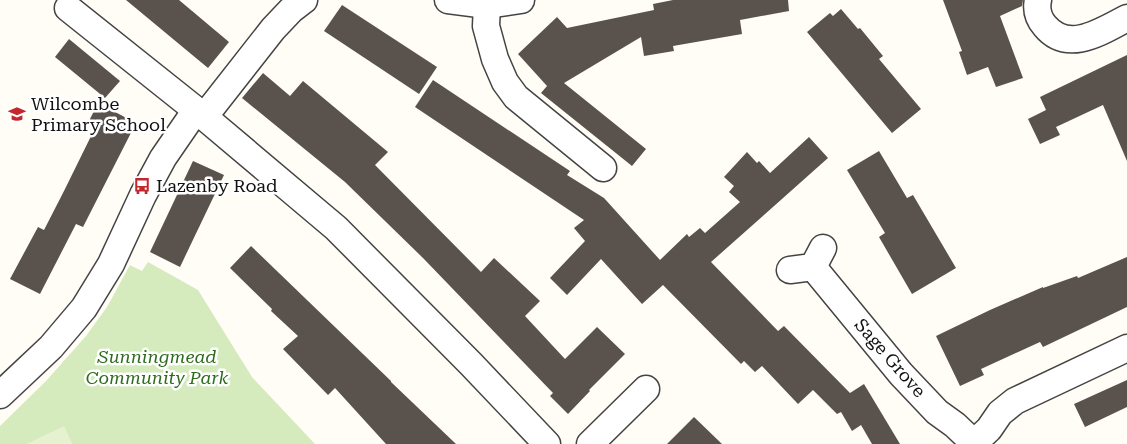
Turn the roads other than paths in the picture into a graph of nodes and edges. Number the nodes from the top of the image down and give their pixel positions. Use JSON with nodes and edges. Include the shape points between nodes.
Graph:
{"nodes":[{"id":1,"x":304,"y":0,"type":"edge"},
{"id":2,"x":448,"y":0,"type":"edge"},
{"id":3,"x":521,"y":0,"type":"edge"},
{"id":4,"x":1038,"y":0,"type":"edge"},
{"id":5,"x":487,"y":5,"type":"junction"},
{"id":6,"x":68,"y":8,"type":"dead end"},
{"id":7,"x":1127,"y":18,"type":"edge"},
{"id":8,"x":200,"y":114,"type":"junction"},
{"id":9,"x":603,"y":168,"type":"dead end"},
{"id":10,"x":809,"y":262,"type":"dead end"},
{"id":11,"x":1127,"y":348,"type":"edge"},
{"id":12,"x":646,"y":389,"type":"dead end"},
{"id":13,"x":0,"y":396,"type":"edge"},
{"id":14,"x":974,"y":443,"type":"edge"},
{"id":15,"x":547,"y":444,"type":"edge"},
{"id":16,"x":590,"y":444,"type":"edge"}],
"edges":[{"from":1,"to":8,"type":"street","via":[[273,29]]},
{"from":2,"to":5,"type":"street"},
{"from":3,"to":5,"type":"street"},
{"from":4,"to":7,"type":"street","via":[[1036,7],[1041,21],[1060,38],[1092,36]]},
{"from":5,"to":9,"type":"street","via":[[486,26],[504,82],[516,97]]},
{"from":6,"to":8,"type":"street"},
{"from":8,"to":13,"type":"street","via":[[163,158],[111,264],[84,308],[51,347]]},
{"from":8,"to":15,"type":"street","via":[[336,228]]},
{"from":10,"to":14,"type":"street","name":"Sage Grove","via":[[901,374],[937,412]]},
{"from":11,"to":14,"type":"street","via":[[1015,401]]},
{"from":12,"to":16,"type":"street"}]}
